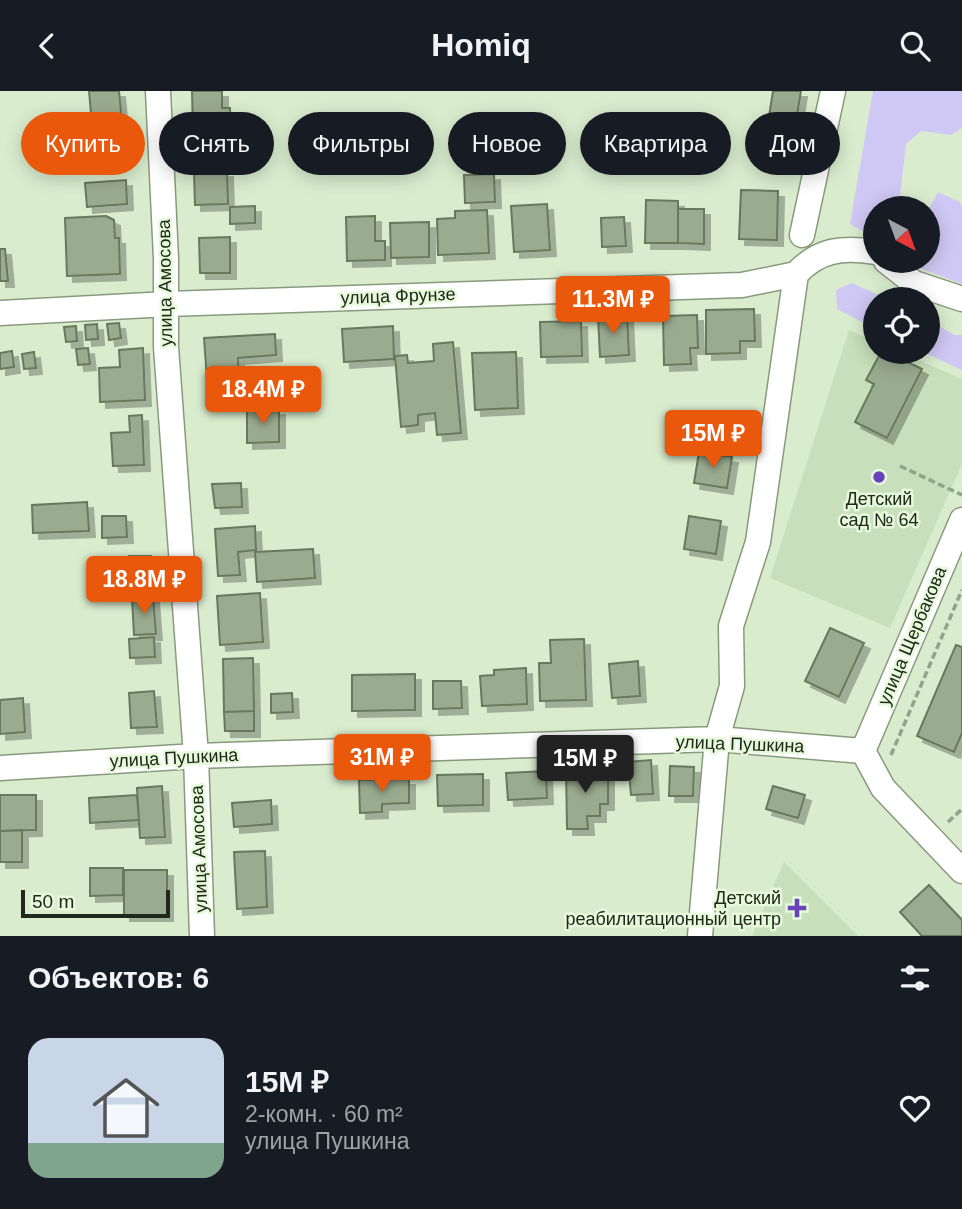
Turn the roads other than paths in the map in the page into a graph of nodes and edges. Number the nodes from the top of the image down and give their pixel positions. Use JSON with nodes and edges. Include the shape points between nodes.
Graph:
{"nodes":[{"id":1,"x":158,"y":91,"type":"edge"},
{"id":2,"x":833,"y":91,"type":"edge"},
{"id":3,"x":802,"y":235,"type":"dead end"},
{"id":4,"x":863,"y":252,"type":"edge"},
{"id":5,"x":901,"y":273,"type":"edge"},
{"id":6,"x":796,"y":274,"type":"junction"},
{"id":7,"x":962,"y":299,"type":"edge"},
{"id":8,"x":168,"y":304,"type":"junction"},
{"id":9,"x":0,"y":313,"type":"edge"},
{"id":10,"x":962,"y":520,"type":"edge"},
{"id":11,"x":718,"y":740,"type":"junction"},
{"id":12,"x":863,"y":751,"type":"junction"},
{"id":13,"x":196,"y":756,"type":"junction"},
{"id":14,"x":0,"y":768,"type":"edge"},
{"id":15,"x":962,"y":871,"type":"edge"},
{"id":16,"x":202,"y":936,"type":"edge"},
{"id":17,"x":699,"y":936,"type":"edge"}],
"edges":[{"from":1,"to":8,"type":"street","name":"улица Амосова"},
{"from":2,"to":3,"type":"street"},
{"from":4,"to":6,"type":"street","via":[[831,250],[810,258]]},
{"from":5,"to":7,"type":"street","via":[[914,283]]},
{"from":6,"to":8,"type":"street","name":"улица Фрунзе","via":[[743,285]]},
{"from":6,"to":11,"type":"street","via":[[758,542],[731,626],[732,686]]},
{"from":8,"to":9,"type":"street","name":"улица Фрунзе"},
{"from":8,"to":13,"type":"street","name":"улица Амосова","via":[[166,347]]},
{"from":10,"to":12,"type":"street","name":"улица Щербакова"},
{"from":11,"to":12,"type":"street","name":"улица Пушкина"},
{"from":11,"to":13,"type":"street","name":"улица Пушкина"},
{"from":11,"to":17,"type":"street"},
{"from":12,"to":15,"type":"street","via":[[883,788]]},
{"from":13,"to":14,"type":"street","name":"улица Пушкина"},
{"from":13,"to":16,"type":"street","name":"улица Амосова"}]}
